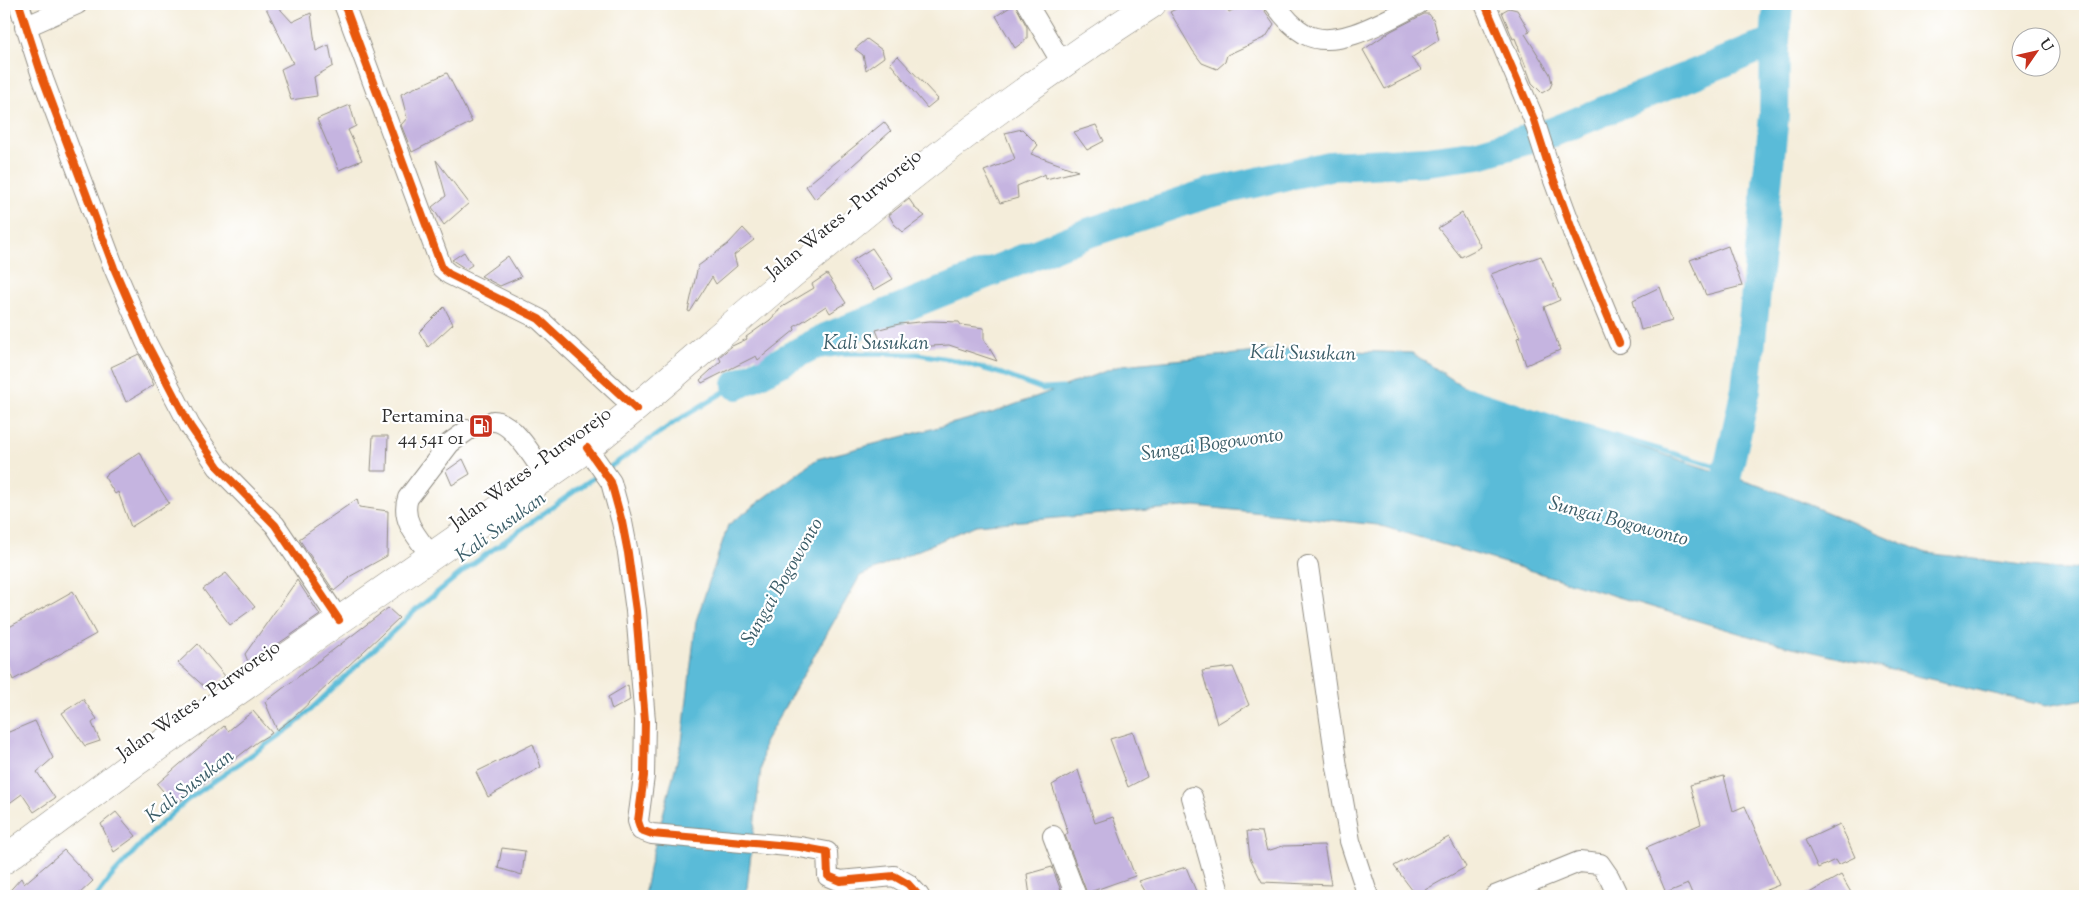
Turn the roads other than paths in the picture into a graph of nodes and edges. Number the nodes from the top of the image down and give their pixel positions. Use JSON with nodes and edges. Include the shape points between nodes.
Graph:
{"nodes":[{"id":1,"x":19,"y":4,"type":"edge"},
{"id":2,"x":76,"y":4,"type":"edge"},
{"id":3,"x":344,"y":4,"type":"edge"},
{"id":4,"x":1027,"y":4,"type":"edge"},
{"id":5,"x":1152,"y":4,"type":"edge"},
{"id":6,"x":1275,"y":4,"type":"edge"},
{"id":7,"x":1418,"y":4,"type":"edge"},
{"id":8,"x":1485,"y":4,"type":"edge"},
{"id":9,"x":25,"y":26,"type":"junction"},
{"id":10,"x":1062,"y":63,"type":"junction"},
{"id":11,"x":1619,"y":343,"type":"dead end"},
{"id":12,"x":636,"y":409,"type":"junction"},
{"id":13,"x":493,"y":421,"type":"dead end"},
{"id":14,"x":468,"y":430,"type":"tunnel mouth"},
{"id":15,"x":591,"y":454,"type":"junction"},
{"id":16,"x":546,"y":476,"type":"junction"},
{"id":17,"x":432,"y":557,"type":"junction"},
{"id":18,"x":1308,"y":566,"type":"dead end"},
{"id":19,"x":339,"y":620,"type":"junction"},
{"id":20,"x":1192,"y":797,"type":"dead end"},
{"id":21,"x":1054,"y":836,"type":"dead end"},
{"id":22,"x":4,"y":860,"type":"edge"},
{"id":23,"x":918,"y":896,"type":"edge"},
{"id":24,"x":1076,"y":896,"type":"edge"},
{"id":25,"x":1220,"y":896,"type":"edge"},
{"id":26,"x":1368,"y":896,"type":"edge"},
{"id":27,"x":1495,"y":896,"type":"edge"},
{"id":28,"x":1618,"y":896,"type":"edge"}],
"edges":[{"from":1,"to":9,"type":"street"},
{"from":2,"to":9,"type":"street"},
{"from":3,"to":12,"type":"street","via":[[442,268],[539,320]]},
{"from":4,"to":10,"type":"street"},
{"from":5,"to":10,"type":"highway","name":"Jalan Wates - Purworejo"},
{"from":6,"to":7,"type":"street","via":[[1305,34],[1322,39],[1364,31]]},
{"from":8,"to":11,"type":"street","via":[[1533,116],[1548,167]]},
{"from":9,"to":19,"type":"street","via":[[114,268],[146,342],[190,426],[218,467],[278,529]]},
{"from":10,"to":12,"type":"highway","name":"Jalan Wates - Purworejo","via":[[896,189]]},
{"from":12,"to":15,"type":"highway","name":"Jalan Wates - Purworejo"},
{"from":13,"to":16,"type":"street","via":[[510,428]]},
{"from":14,"to":17,"type":"street","via":[[450,444],[408,498],[405,507],[406,519]]},
{"from":15,"to":16,"type":"highway","name":"Jalan Wates - Purworejo"},
{"from":15,"to":23,"type":"street","via":[[611,482],[622,522],[636,611],[645,721],[644,776],[638,825],[643,832],[827,852],[828,876],[840,881],[894,876],[908,884]]},
{"from":16,"to":17,"type":"highway","name":"Jalan Wates - Purworejo"},
{"from":17,"to":19,"type":"highway","name":"Jalan Wates - Purworejo"},
{"from":18,"to":26,"type":"street","via":[[1336,767],[1350,841]]},
{"from":19,"to":22,"type":"highway","name":"Jalan Wates - Purworejo","via":[[133,764]]},
{"from":20,"to":25,"type":"street"},
{"from":21,"to":24,"type":"street"},
{"from":27,"to":28,"type":"street","via":[[1579,862],[1600,864]]}]}
